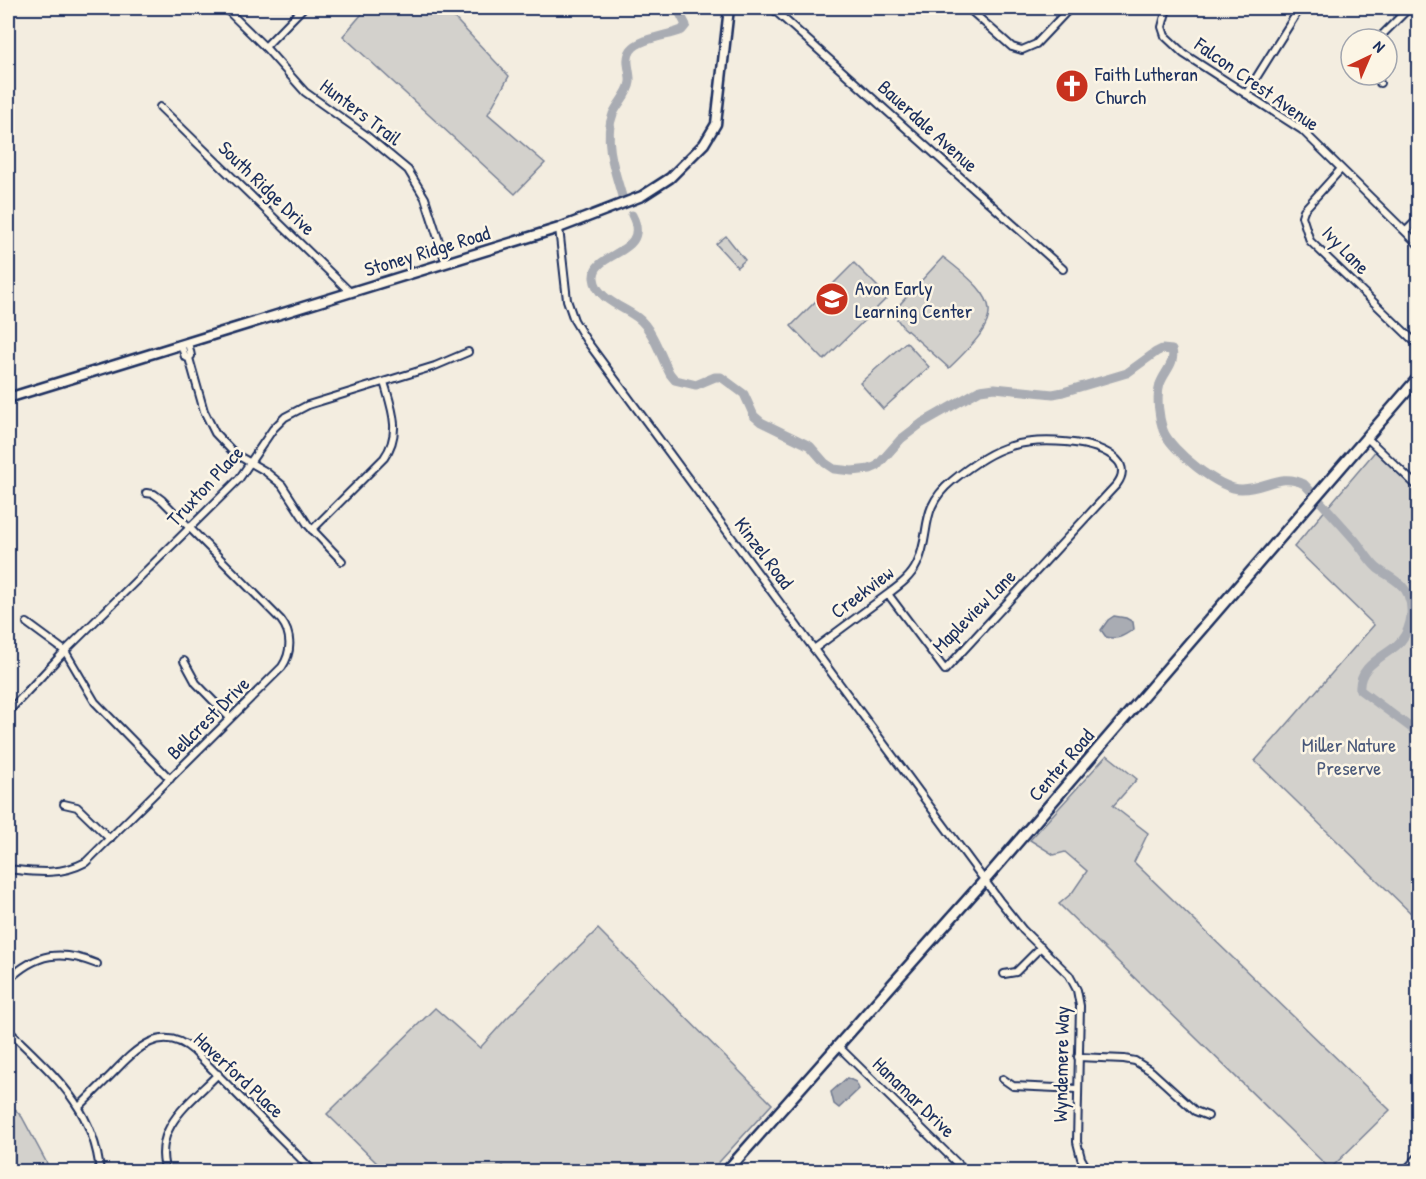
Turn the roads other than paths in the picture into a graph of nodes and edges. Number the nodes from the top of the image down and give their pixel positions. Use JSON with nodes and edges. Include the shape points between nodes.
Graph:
{"nodes":[{"id":1,"x":225,"y":8,"type":"edge"},
{"id":2,"x":303,"y":8,"type":"edge"},
{"id":3,"x":729,"y":8,"type":"edge"},
{"id":4,"x":772,"y":8,"type":"edge"},
{"id":5,"x":968,"y":8,"type":"edge"},
{"id":6,"x":1070,"y":8,"type":"edge"},
{"id":7,"x":1170,"y":8,"type":"edge"},
{"id":8,"x":1300,"y":8,"type":"edge"},
{"id":9,"x":1409,"y":8,"type":"edge"},
{"id":10,"x":1414,"y":8,"type":"edge"},
{"id":11,"x":1419,"y":12,"type":"edge"},
{"id":12,"x":1390,"y":27,"type":"edge"},
{"id":13,"x":265,"y":47,"type":"junction"},
{"id":14,"x":1246,"y":94,"type":"junction"},
{"id":15,"x":160,"y":107,"type":"dead end"},
{"id":16,"x":1341,"y":169,"type":"junction"},
{"id":17,"x":1419,"y":219,"type":"edge"},
{"id":18,"x":559,"y":228,"type":"junction"},
{"id":19,"x":1406,"y":231,"type":"junction"},
{"id":20,"x":1419,"y":244,"type":"edge"},
{"id":21,"x":446,"y":263,"type":"junction"},
{"id":22,"x":1063,"y":269,"type":"dead end"},
{"id":23,"x":350,"y":292,"type":"junction"},
{"id":24,"x":185,"y":343,"type":"junction"},
{"id":25,"x":1419,"y":345,"type":"edge"},
{"id":26,"x":468,"y":352,"type":"dead end"},
{"id":27,"x":1419,"y":378,"type":"edge"},
{"id":28,"x":384,"y":382,"type":"junction"},
{"id":29,"x":8,"y":398,"type":"edge"},
{"id":30,"x":1366,"y":437,"type":"junction"},
{"id":31,"x":251,"y":464,"type":"junction"},
{"id":32,"x":1419,"y":487,"type":"edge"},
{"id":33,"x":146,"y":493,"type":"dead end"},
{"id":34,"x":190,"y":527,"type":"junction"},
{"id":35,"x":312,"y":530,"type":"junction"},
{"id":36,"x":1066,"y":540,"type":"joint"},
{"id":37,"x":342,"y":561,"type":"dead end"},
{"id":38,"x":888,"y":594,"type":"junction"},
{"id":39,"x":27,"y":622,"type":"dead end"},
{"id":40,"x":814,"y":649,"type":"junction"},
{"id":41,"x":64,"y":651,"type":"junction"},
{"id":42,"x":184,"y":661,"type":"dead end"},
{"id":43,"x":8,"y":712,"type":"edge"},
{"id":44,"x":230,"y":718,"type":"junction"},
{"id":45,"x":170,"y":779,"type":"junction"},
{"id":46,"x":64,"y":804,"type":"dead end"},
{"id":47,"x":110,"y":839,"type":"junction"},
{"id":48,"x":8,"y":869,"type":"edge"},
{"id":49,"x":984,"y":881,"type":"junction"},
{"id":50,"x":1041,"y":948,"type":"junction"},
{"id":51,"x":97,"y":964,"type":"dead end"},
{"id":52,"x":1005,"y":974,"type":"dead end"},
{"id":53,"x":8,"y":980,"type":"edge"},
{"id":54,"x":8,"y":1030,"type":"edge"},
{"id":55,"x":838,"y":1046,"type":"junction"},
{"id":56,"x":1078,"y":1057,"type":"junction"},
{"id":57,"x":218,"y":1074,"type":"junction"},
{"id":58,"x":1004,"y":1080,"type":"dead end"},
{"id":59,"x":1078,"y":1089,"type":"junction"},
{"id":60,"x":79,"y":1107,"type":"junction"},
{"id":61,"x":1208,"y":1116,"type":"dead end"},
{"id":62,"x":1419,"y":1156,"type":"edge"},
{"id":63,"x":100,"y":1172,"type":"edge"},
{"id":64,"x":166,"y":1172,"type":"edge"},
{"id":65,"x":314,"y":1172,"type":"edge"},
{"id":66,"x":726,"y":1172,"type":"edge"},
{"id":67,"x":966,"y":1172,"type":"edge"},
{"id":68,"x":1089,"y":1172,"type":"edge"},
{"id":69,"x":1404,"y":1172,"type":"edge"}],
"edges":[{"from":1,"to":13,"type":"street","name":"Hunters Trail"},
{"from":2,"to":13,"type":"street"},
{"from":3,"to":18,"type":"street","name":"Stoney Ridge Road","via":[[716,124],[704,144],[669,178],[642,196]]},
{"from":4,"to":22,"type":"street","name":"Bauerdale Avenue"},
{"from":5,"to":6,"type":"street","via":[[1009,45],[1025,50],[1039,42]]},
{"from":7,"to":14,"type":"street","name":"Falcon Crest Avenue","via":[[1162,23],[1165,36],[1179,50]]},
{"from":8,"to":14,"type":"street"},
{"from":9,"to":12,"type":"street"},
{"from":10,"to":11,"type":"street"},
{"from":13,"to":21,"type":"street","name":"Hunters Trail","via":[[306,92],[408,170],[425,198]]},
{"from":14,"to":16,"type":"street","name":"Falcon Crest Avenue","via":[[1300,128]]},
{"from":15,"to":23,"type":"street","name":"South Ridge Drive"},
{"from":16,"to":19,"type":"street","name":"Falcon Crest Avenue"},
{"from":16,"to":25,"type":"street","name":"Ivy Lane","via":[[1304,210],[1302,216],[1310,241]]},
{"from":17,"to":19,"type":"street"},
{"from":18,"to":21,"type":"street","name":"Stoney Ridge Road"},
{"from":18,"to":40,"type":"street","name":"Kinzel Road","via":[[567,300],[586,340]]},
{"from":19,"to":20,"type":"street","name":"Falcon Crest Avenue"},
{"from":21,"to":23,"type":"street","name":"Stoney Ridge Road"},
{"from":23,"to":24,"type":"street","name":"Stoney Ridge Road"},
{"from":24,"to":29,"type":"street","name":"Stoney Ridge Road"},
{"from":24,"to":31,"type":"street","via":[[213,429],[228,448]]},
{"from":26,"to":28,"type":"street","name":"Truxton Place"},
{"from":27,"to":30,"type":"main road","name":"Center Road"},
{"from":28,"to":31,"type":"street","name":"Truxton Place","via":[[290,413],[276,425]]},
{"from":28,"to":35,"type":"street","via":[[395,423],[394,440],[384,458]]},
{"from":30,"to":32,"type":"street"},
{"from":30,"to":49,"type":"main road","name":"Center Road"},
{"from":31,"to":34,"type":"street","name":"Truxton Place"},
{"from":31,"to":35,"type":"street","via":[[282,485]]},
{"from":33,"to":34,"type":"street","via":[[162,500]]},
{"from":34,"to":41,"type":"street","name":"Truxton Place"},
{"from":34,"to":44,"type":"street","name":"Bellcrest Drive","via":[[281,620],[288,634],[289,651],[283,664]]},
{"from":35,"to":37,"type":"street"},
{"from":36,"to":38,"type":"street","name":"Mapleview Lane","via":[[945,670]]},
{"from":36,"to":38,"type":"street","name":"Creekview","via":[[1118,484],[1122,469],[1118,460],[1098,448],[1078,443],[1012,445],[983,458],[945,488],[928,516],[914,571]]},
{"from":38,"to":40,"type":"street","name":"Creekview"},
{"from":39,"to":41,"type":"street"},
{"from":40,"to":49,"type":"street","name":"Kinzel Road"},
{"from":41,"to":43,"type":"street","name":"Truxton Place"},
{"from":41,"to":45,"type":"street","via":[[95,702]]},
{"from":42,"to":44,"type":"street","via":[[198,685]]},
{"from":44,"to":45,"type":"street","name":"Bellcrest Drive"},
{"from":45,"to":47,"type":"street","name":"Bellcrest Drive"},
{"from":46,"to":47,"type":"street","via":[[77,807]]},
{"from":47,"to":48,"type":"street","name":"Bellcrest Drive","via":[[86,862],[70,869],[52,873]]},
{"from":49,"to":50,"type":"street","name":"Wyndemere Way"},
{"from":49,"to":55,"type":"main road","name":"Center Road"},
{"from":50,"to":52,"type":"street","via":[[1016,972]]},
{"from":50,"to":56,"type":"street","name":"Wyndemere Way","via":[[1069,975],[1077,990]]},
{"from":51,"to":53,"type":"street","via":[[74,956],[51,956],[28,963]]},
{"from":54,"to":60,"type":"street","via":[[63,1085]]},
{"from":55,"to":66,"type":"main road","name":"Center Road"},
{"from":55,"to":67,"type":"street","name":"Hanamar Drive"},
{"from":56,"to":59,"type":"street","name":"Wyndemere Way"},
{"from":56,"to":61,"type":"street","via":[[1135,1061],[1195,1112]]},
{"from":57,"to":60,"type":"street","name":"Haverford Place","via":[[187,1045],[153,1040],[133,1052]]},
{"from":57,"to":64,"type":"street","via":[[169,1127],[162,1148]]},
{"from":57,"to":65,"type":"street","name":"Haverford Place"},
{"from":58,"to":59,"type":"street","via":[[1013,1086]]},
{"from":59,"to":68,"type":"street","name":"Wyndemere Way","via":[[1077,1146]]},
{"from":60,"to":63,"type":"street","via":[[93,1136]]},
{"from":62,"to":69,"type":"street"}]}
